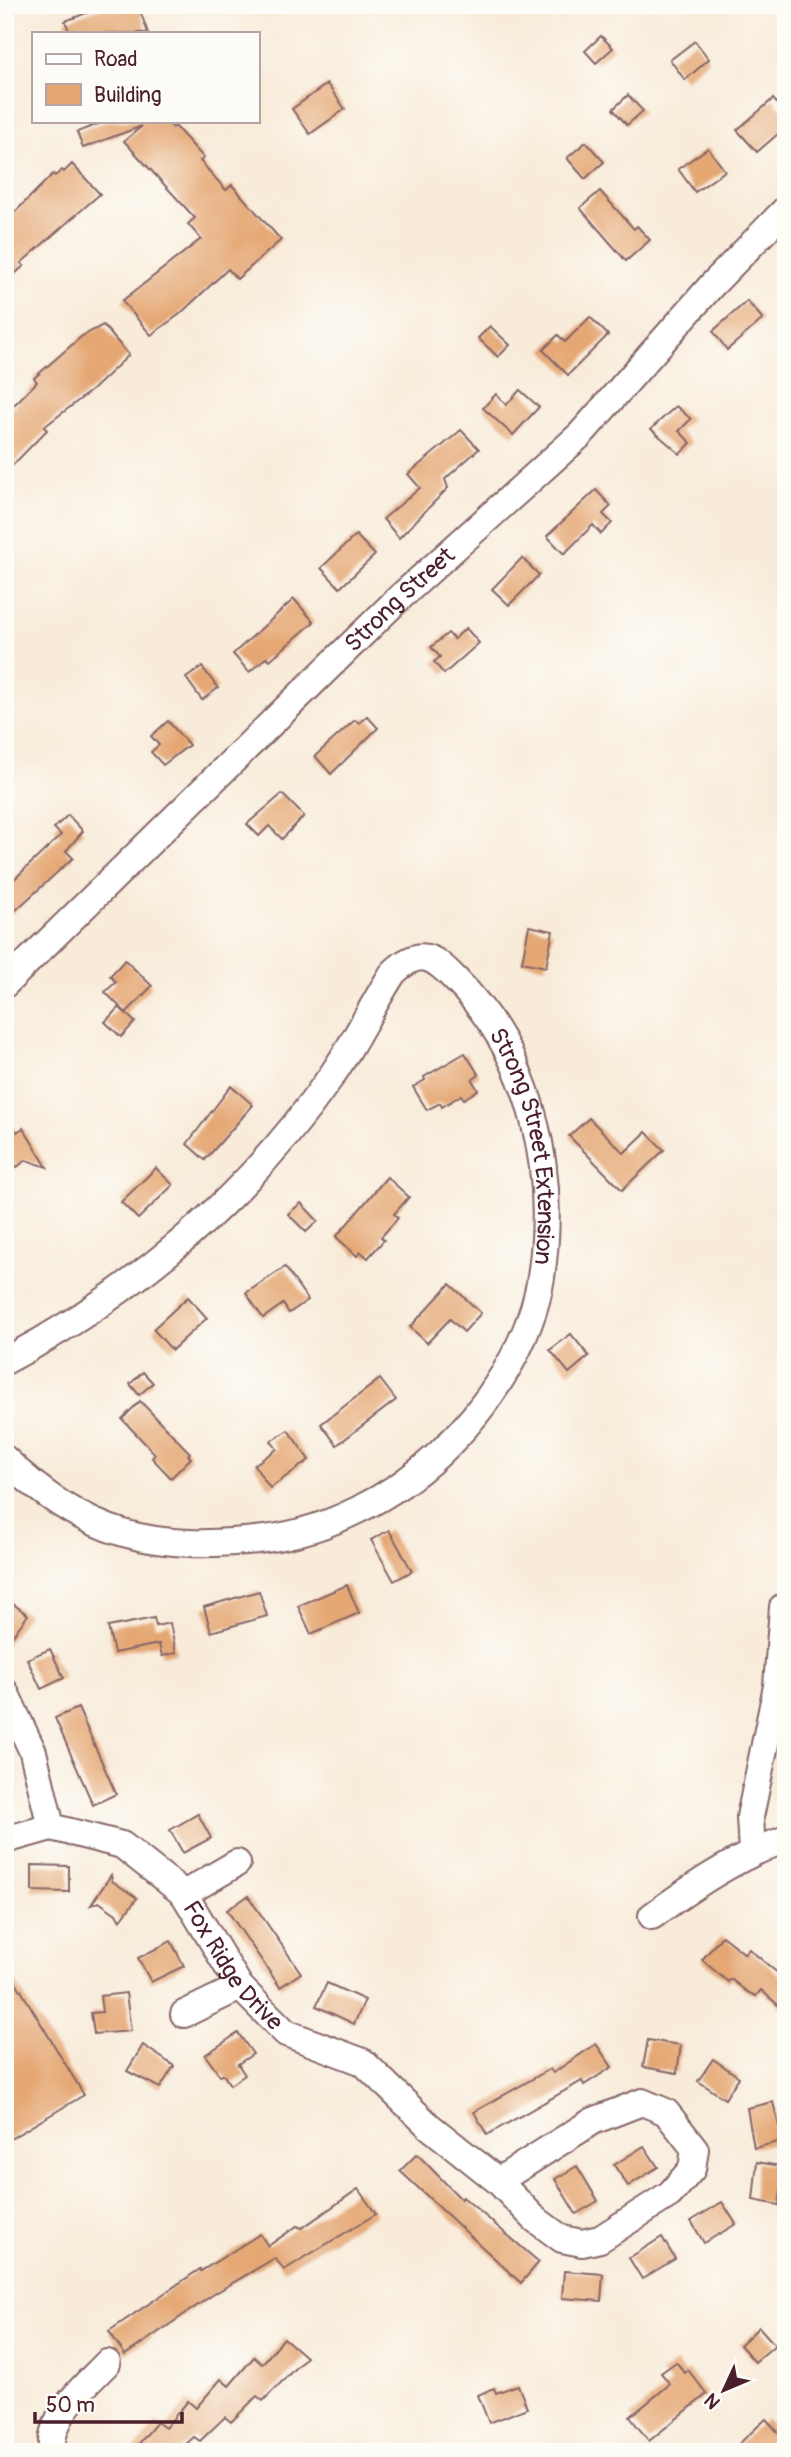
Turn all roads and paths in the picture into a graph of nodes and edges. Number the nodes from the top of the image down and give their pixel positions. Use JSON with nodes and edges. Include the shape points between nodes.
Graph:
{"nodes":[{"id":1,"x":786,"y":209,"type":"edge"},
{"id":2,"x":5,"y":984,"type":"edge"},
{"id":3,"x":5,"y":1361,"type":"edge"},
{"id":4,"x":5,"y":1459,"type":"edge"},
{"id":5,"x":783,"y":1607,"type":"dead end"},
{"id":6,"x":5,"y":1692,"type":"edge"},
{"id":7,"x":51,"y":1827,"type":"junction"},
{"id":8,"x":786,"y":1839,"type":"edge"},
{"id":9,"x":5,"y":1840,"type":"edge"},
{"id":10,"x":752,"y":1851,"type":"junction"},
{"id":11,"x":237,"y":1863,"type":"dead end"},
{"id":12,"x":184,"y":1894,"type":"junction"},
{"id":13,"x":652,"y":1916,"type":"dead end"},
{"id":14,"x":240,"y":1987,"type":"junction"},
{"id":15,"x":184,"y":2014,"type":"dead end"},
{"id":16,"x":498,"y":2180,"type":"junction"},
{"id":17,"x":107,"y":2363,"type":"dead end"},
{"id":18,"x":52,"y":2452,"type":"edge"}],
"edges":[{"from":1,"to":2,"type":"street","name":"Strong Street","via":[[563,452],[397,600]]},
{"from":3,"to":4,"type":"street","name":"Strong Street Extension","via":[[102,1303],[220,1207],[303,1116],[393,973],[407,960],[420,956],[438,962],[500,1034],[517,1065],[538,1135],[545,1191],[541,1280],[529,1317],[496,1385],[455,1440],[426,1466],[369,1503],[308,1528],[275,1537],[200,1543],[140,1537],[76,1516]]},
{"from":5,"to":10,"type":"street","via":[[777,1686],[750,1817]]},
{"from":6,"to":7,"type":"street","via":[[33,1752]]},
{"from":7,"to":9,"type":"street"},
{"from":7,"to":12,"type":"street","name":"Fox Ridge Drive","via":[[121,1845]]},
{"from":8,"to":10,"type":"street"},
{"from":10,"to":13,"type":"street"},
{"from":11,"to":12,"type":"street"},
{"from":12,"to":14,"type":"street","name":"Fox Ridge Drive"},
{"from":14,"to":15,"type":"street"},
{"from":14,"to":16,"type":"street","name":"Fox Ridge Drive","via":[[286,2033],[363,2062],[429,2126]]},
{"from":16,"to":16,"type":"street","name":"Fox Ridge Drive","via":[[593,2121],[642,2102],[666,2112],[695,2149],[692,2169],[670,2194],[600,2239],[582,2243],[562,2239],[536,2220]]},
{"from":17,"to":18,"type":"street","via":[[61,2416]]}]}
